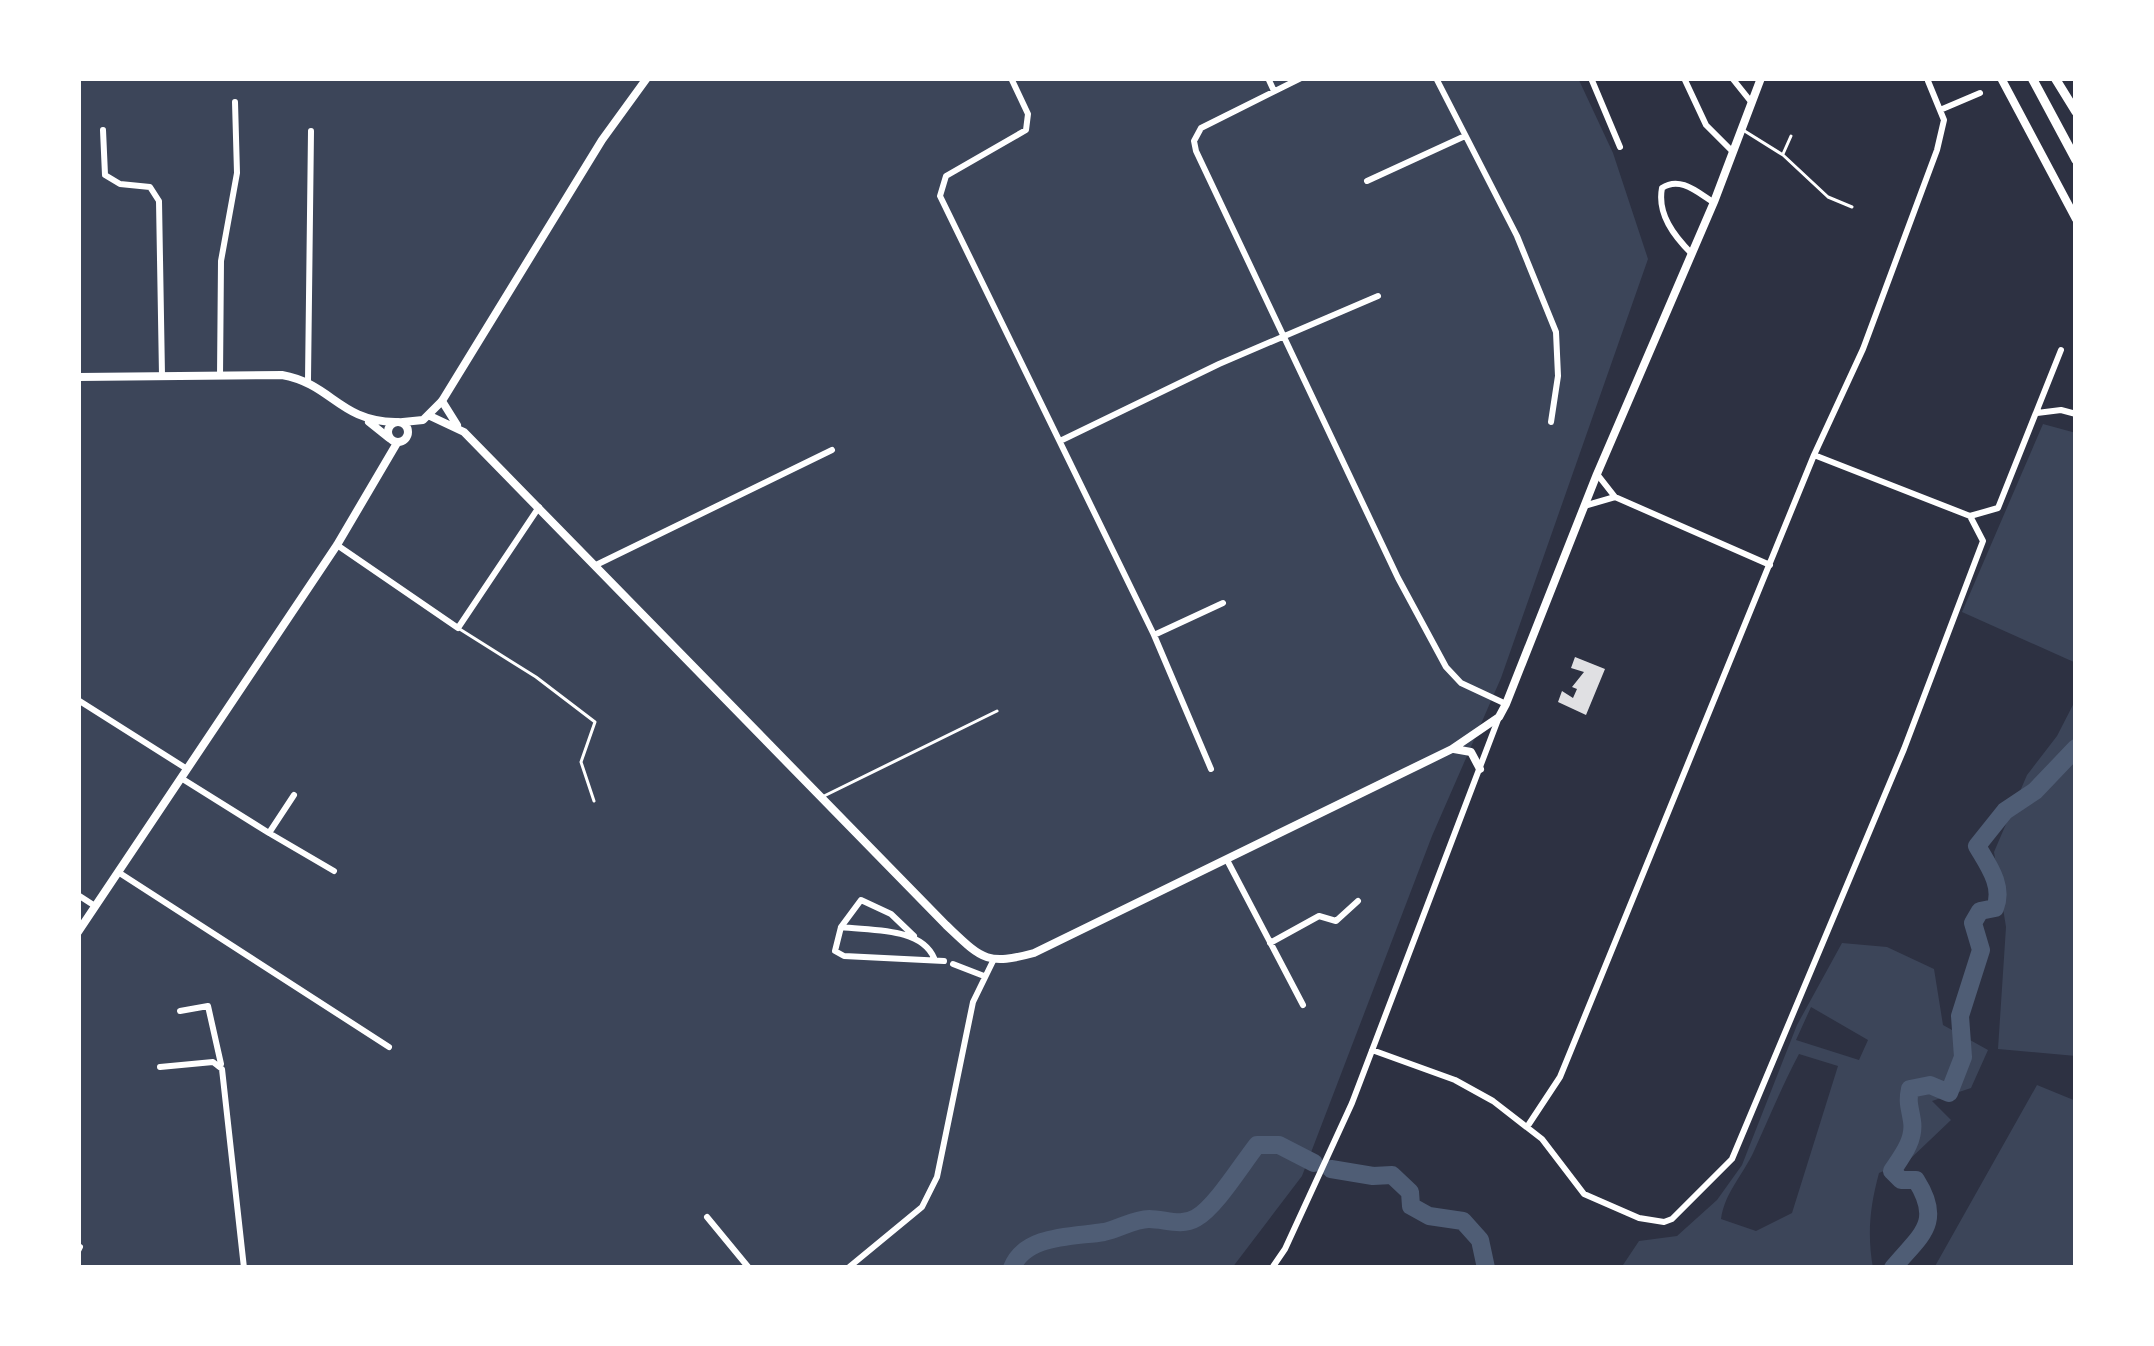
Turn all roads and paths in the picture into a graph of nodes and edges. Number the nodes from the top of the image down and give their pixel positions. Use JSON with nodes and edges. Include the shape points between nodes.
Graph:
{"nodes":[{"id":1,"x":647,"y":78,"type":"edge"},
{"id":2,"x":1011,"y":78,"type":"edge"},
{"id":3,"x":1268,"y":78,"type":"edge"},
{"id":4,"x":1301,"y":78,"type":"edge"},
{"id":5,"x":1436,"y":78,"type":"edge"},
{"id":6,"x":1591,"y":78,"type":"edge"},
{"id":7,"x":1684,"y":78,"type":"edge"},
{"id":8,"x":1732,"y":78,"type":"edge"},
{"id":9,"x":1761,"y":78,"type":"edge"},
{"id":10,"x":2001,"y":78,"type":"edge"},
{"id":11,"x":2032,"y":78,"type":"edge"},
{"id":12,"x":2055,"y":78,"type":"edge"},
{"id":13,"x":1928,"y":81,"type":"dead end"},
{"id":14,"x":1274,"y":91,"type":"junction"},
{"id":15,"x":1981,"y":93,"type":"dead end"},
{"id":16,"x":235,"y":102,"type":"dead end"},
{"id":17,"x":1752,"y":103,"type":"junction"},
{"id":18,"x":1940,"y":110,"type":"junction"},
{"id":19,"x":2076,"y":112,"type":"edge"},
{"id":20,"x":1742,"y":129,"type":"junction"},
{"id":21,"x":103,"y":130,"type":"dead end"},
{"id":22,"x":310,"y":131,"type":"dead end"},
{"id":23,"x":1466,"y":136,"type":"junction"},
{"id":24,"x":1791,"y":136,"type":"dead end"},
{"id":25,"x":1620,"y":148,"type":"dead end"},
{"id":26,"x":1733,"y":152,"type":"junction"},
{"id":27,"x":1783,"y":155,"type":"junction"},
{"id":28,"x":2076,"y":160,"type":"edge"},
{"id":29,"x":1366,"y":182,"type":"dead end"},
{"id":30,"x":1714,"y":202,"type":"junction"},
{"id":31,"x":1852,"y":207,"type":"dead end"},
{"id":32,"x":2076,"y":219,"type":"edge"},
{"id":33,"x":1692,"y":254,"type":"junction"},
{"id":34,"x":1378,"y":296,"type":"dead end"},
{"id":35,"x":1283,"y":336,"type":"junction"},
{"id":36,"x":2061,"y":350,"type":"dead end"},
{"id":37,"x":162,"y":376,"type":"junction"},
{"id":38,"x":220,"y":376,"type":"junction"},
{"id":39,"x":78,"y":377,"type":"edge"},
{"id":40,"x":308,"y":380,"type":"junction"},
{"id":41,"x":442,"y":401,"type":"junction"},
{"id":42,"x":2037,"y":412,"type":"junction"},
{"id":43,"x":2076,"y":414,"type":"edge"},
{"id":44,"x":426,"y":418,"type":"junction"},
{"id":45,"x":368,"y":422,"type":"junction"},
{"id":46,"x":398,"y":422,"type":"junction"},
{"id":47,"x":1551,"y":422,"type":"dead end"},
{"id":48,"x":458,"y":427,"type":"junction"},
{"id":49,"x":406,"y":437,"type":"junction"},
{"id":50,"x":393,"y":440,"type":"junction"},
{"id":51,"x":1060,"y":441,"type":"junction"},
{"id":52,"x":832,"y":451,"type":"dead end"},
{"id":53,"x":1814,"y":455,"type":"junction"},
{"id":54,"x":1597,"y":474,"type":"junction"},
{"id":55,"x":1615,"y":497,"type":"junction"},
{"id":56,"x":1585,"y":506,"type":"junction"},
{"id":57,"x":538,"y":507,"type":"junction"},
{"id":58,"x":1970,"y":516,"type":"junction"},
{"id":59,"x":337,"y":545,"type":"junction"},
{"id":60,"x":596,"y":565,"type":"junction"},
{"id":61,"x":1771,"y":565,"type":"junction"},
{"id":62,"x":1223,"y":603,"type":"dead end"},
{"id":63,"x":458,"y":628,"type":"junction"},
{"id":64,"x":1154,"y":635,"type":"junction"},
{"id":65,"x":78,"y":700,"type":"edge"},
{"id":66,"x":1506,"y":704,"type":"junction"},
{"id":67,"x":997,"y":711,"type":"dead end"},
{"id":68,"x":1499,"y":717,"type":"junction"},
{"id":69,"x":1452,"y":749,"type":"junction"},
{"id":70,"x":1211,"y":769,"type":"dead end"},
{"id":71,"x":1480,"y":769,"type":"junction"},
{"id":72,"x":184,"y":773,"type":"junction"},
{"id":73,"x":294,"y":795,"type":"dead end"},
{"id":74,"x":820,"y":797,"type":"junction"},
{"id":75,"x":594,"y":801,"type":"dead end"},
{"id":76,"x":269,"y":833,"type":"junction"},
{"id":77,"x":1225,"y":857,"type":"junction"},
{"id":78,"x":334,"y":871,"type":"dead end"},
{"id":79,"x":118,"y":872,"type":"junction"},
{"id":80,"x":78,"y":895,"type":"edge"},
{"id":81,"x":1358,"y":901,"type":"dead end"},
{"id":82,"x":95,"y":906,"type":"junction"},
{"id":83,"x":841,"y":927,"type":"junction"},
{"id":84,"x":78,"y":932,"type":"edge"},
{"id":85,"x":915,"y":937,"type":"junction"},
{"id":86,"x":1270,"y":943,"type":"junction"},
{"id":87,"x":934,"y":958,"type":"junction"},
{"id":88,"x":993,"y":961,"type":"junction"},
{"id":89,"x":984,"y":976,"type":"junction"},
{"id":90,"x":1303,"y":1005,"type":"dead end"},
{"id":91,"x":180,"y":1011,"type":"dead end"},
{"id":92,"x":388,"y":1047,"type":"dead end"},
{"id":93,"x":1372,"y":1050,"type":"junction"},
{"id":94,"x":160,"y":1067,"type":"dead end"},
{"id":95,"x":222,"y":1068,"type":"junction"},
{"id":96,"x":1528,"y":1125,"type":"junction"},
{"id":97,"x":706,"y":1217,"type":"dead end"},
{"id":98,"x":244,"y":1268,"type":"edge"},
{"id":99,"x":749,"y":1268,"type":"edge"},
{"id":100,"x":848,"y":1268,"type":"edge"},
{"id":101,"x":1273,"y":1268,"type":"edge"}],
"edges":[{"from":1,"to":41,"type":"street"},
{"from":2,"to":51,"type":"street","via":[[1028,114],[1026,130],[946,176],[939,191]]},
{"from":3,"to":14,"type":"street"},
{"from":4,"to":14,"type":"street"},
{"from":5,"to":23,"type":"street"},
{"from":6,"to":25,"type":"street"},
{"from":7,"to":26,"type":"street","via":[[1706,125]]},
{"from":8,"to":17,"type":"street"},
{"from":9,"to":17,"type":"street"},
{"from":10,"to":32,"type":"street"},
{"from":11,"to":28,"type":"highway"},
{"from":12,"to":19,"type":"highway"},
{"from":13,"to":18,"type":"street"},
{"from":14,"to":35,"type":"street","via":[[1201,128],[1194,146]]},
{"from":15,"to":18,"type":"street"},
{"from":16,"to":38,"type":"street"},
{"from":17,"to":20,"type":"street"},
{"from":18,"to":53,"type":"street","via":[[1928,176]]},
{"from":20,"to":26,"type":"street"},
{"from":20,"to":27,"type":"lane"},
{"from":21,"to":37,"type":"street","via":[[105,175],[146,185],[159,201]]},
{"from":22,"to":40,"type":"street"},
{"from":23,"to":29,"type":"street"},
{"from":23,"to":47,"type":"street","via":[[1556,332]]},
{"from":24,"to":27,"type":"lane"},
{"from":26,"to":30,"type":"street"},
{"from":27,"to":31,"type":"lane","via":[[1828,197]]},
{"from":30,"to":33,"type":"street"},
{"from":30,"to":33,"type":"street","via":[[1682,184],[1662,188],[1669,226]]},
{"from":33,"to":54,"type":"street"},
{"from":34,"to":35,"type":"street"},
{"from":35,"to":51,"type":"street"},
{"from":35,"to":66,"type":"street","via":[[1446,667]]},
{"from":36,"to":42,"type":"street"},
{"from":37,"to":38,"type":"street"},
{"from":37,"to":39,"type":"street"},
{"from":38,"to":40,"type":"street"},
{"from":40,"to":45,"type":"street"},
{"from":41,"to":44,"type":"street"},
{"from":41,"to":48,"type":"street"},
{"from":42,"to":43,"type":"street"},
{"from":42,"to":58,"type":"street","via":[[1998,508]]},
{"from":44,"to":46,"type":"street"},
{"from":44,"to":48,"type":"street"},
{"from":44,"to":49,"type":"street"},
{"from":45,"to":46,"type":"street"},
{"from":45,"to":50,"type":"street"},
{"from":46,"to":49,"type":"street"},
{"from":46,"to":50,"type":"street","via":[[387,430]]},
{"from":48,"to":57,"type":"street"},
{"from":49,"to":50,"type":"street"},
{"from":50,"to":59,"type":"street"},
{"from":51,"to":64,"type":"street"},
{"from":52,"to":60,"type":"street"},
{"from":53,"to":58,"type":"street"},
{"from":53,"to":61,"type":"street"},
{"from":54,"to":55,"type":"street"},
{"from":54,"to":56,"type":"street"},
{"from":55,"to":56,"type":"street"},
{"from":55,"to":61,"type":"street"},
{"from":56,"to":66,"type":"street"},
{"from":57,"to":60,"type":"street"},
{"from":57,"to":63,"type":"street"},
{"from":58,"to":96,"type":"street","via":[[1983,542],[1732,1159],[1672,1219],[1652,1222],[1593,1201]]},
{"from":59,"to":63,"type":"street"},
{"from":59,"to":72,"type":"street"},
{"from":60,"to":74,"type":"street"},
{"from":61,"to":96,"type":"street","via":[[1560,1077]]},
{"from":62,"to":64,"type":"street"},
{"from":63,"to":75,"type":"lane","via":[[595,722],[581,762]]},
{"from":64,"to":70,"type":"street"},
{"from":65,"to":72,"type":"street"},
{"from":66,"to":68,"type":"street"},
{"from":67,"to":74,"type":"lane"},
{"from":68,"to":69,"type":"street"},
{"from":68,"to":71,"type":"street"},
{"from":69,"to":71,"type":"street","via":[[1471,752]]},
{"from":69,"to":77,"type":"street"},
{"from":71,"to":93,"type":"street"},
{"from":72,"to":76,"type":"street"},
{"from":72,"to":79,"type":"street"},
{"from":73,"to":76,"type":"street"},
{"from":74,"to":88,"type":"street","via":[[946,926]]},
{"from":76,"to":78,"type":"street"},
{"from":77,"to":86,"type":"street"},
{"from":77,"to":88,"type":"street","via":[[1034,952]]},
{"from":79,"to":82,"type":"street"},
{"from":79,"to":92,"type":"street"},
{"from":80,"to":82,"type":"street"},
{"from":81,"to":86,"type":"street","via":[[1336,921],[1319,916]]},
{"from":82,"to":84,"type":"street"},
{"from":83,"to":85,"type":"street"},
{"from":83,"to":85,"type":"street","via":[[861,900]]},
{"from":83,"to":87,"type":"street","via":[[836,951],[844,956]]},
{"from":85,"to":87,"type":"street"},
{"from":86,"to":90,"type":"street"},
{"from":87,"to":89,"type":"street"},
{"from":88,"to":89,"type":"street"},
{"from":89,"to":100,"type":"street","via":[[929,1198]]},
{"from":91,"to":95,"type":"street","via":[[208,1006]]},
{"from":93,"to":96,"type":"street","via":[[1455,1080]]},
{"from":93,"to":101,"type":"street"},
{"from":94,"to":95,"type":"street"},
{"from":95,"to":98,"type":"street"},
{"from":97,"to":99,"type":"street"}]}
